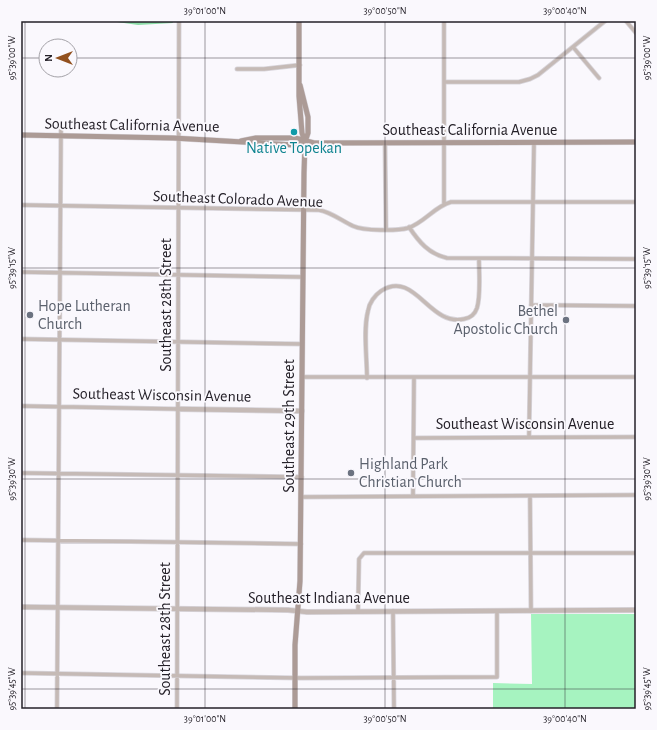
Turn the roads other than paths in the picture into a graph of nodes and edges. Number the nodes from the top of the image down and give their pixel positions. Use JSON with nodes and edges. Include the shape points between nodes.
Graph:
{"nodes":[{"id":1,"x":179,"y":21,"type":"edge"},
{"id":2,"x":299,"y":21,"type":"edge"},
{"id":3,"x":444,"y":21,"type":"edge"},
{"id":4,"x":605,"y":21,"type":"edge"},
{"id":5,"x":626,"y":21,"type":"edge"},
{"id":6,"x":636,"y":33,"type":"edge"},
{"id":7,"x":573,"y":46,"type":"junction"},
{"id":8,"x":300,"y":65,"type":"junction"},
{"id":9,"x":237,"y":69,"type":"dead end"},
{"id":10,"x":599,"y":78,"type":"dead end"},
{"id":11,"x":444,"y":82,"type":"junction"},
{"id":12,"x":61,"y":125,"type":"dead end"},
{"id":13,"x":21,"y":136,"type":"edge"},
{"id":14,"x":61,"y":137,"type":"junction"},
{"id":15,"x":178,"y":138,"type":"junction"},
{"id":16,"x":305,"y":142,"type":"junction"},
{"id":17,"x":636,"y":142,"type":"edge"},
{"id":18,"x":385,"y":143,"type":"junction"},
{"id":19,"x":444,"y":143,"type":"junction"},
{"id":20,"x":534,"y":143,"type":"junction"},
{"id":21,"x":532,"y":202,"type":"junction"},
{"id":22,"x":636,"y":202,"type":"edge"},
{"id":23,"x":444,"y":204,"type":"junction"},
{"id":24,"x":21,"y":205,"type":"edge"},
{"id":25,"x":60,"y":206,"type":"junction"},
{"id":26,"x":179,"y":208,"type":"junction"},
{"id":27,"x":303,"y":210,"type":"junction"},
{"id":28,"x":409,"y":227,"type":"junction"},
{"id":29,"x":386,"y":229,"type":"junction"},
{"id":30,"x":479,"y":259,"type":"junction"},
{"id":31,"x":532,"y":259,"type":"junction"},
{"id":32,"x":636,"y":260,"type":"edge"},
{"id":33,"x":21,"y":272,"type":"edge"},
{"id":34,"x":59,"y":272,"type":"junction"},
{"id":35,"x":179,"y":275,"type":"junction"},
{"id":36,"x":303,"y":277,"type":"junction"},
{"id":37,"x":531,"y":305,"type":"junction"},
{"id":38,"x":636,"y":306,"type":"edge"},
{"id":39,"x":21,"y":339,"type":"edge"},
{"id":40,"x":59,"y":340,"type":"junction"},
{"id":41,"x":178,"y":342,"type":"junction"},
{"id":42,"x":302,"y":344,"type":"junction"},
{"id":43,"x":529,"y":377,"type":"junction"},
{"id":44,"x":636,"y":377,"type":"edge"},
{"id":45,"x":302,"y":378,"type":"junction"},
{"id":46,"x":367,"y":378,"type":"junction"},
{"id":47,"x":414,"y":378,"type":"junction"},
{"id":48,"x":21,"y":406,"type":"edge"},
{"id":49,"x":59,"y":407,"type":"junction"},
{"id":50,"x":177,"y":409,"type":"junction"},
{"id":51,"x":302,"y":411,"type":"junction"},
{"id":52,"x":529,"y":437,"type":"junction"},
{"id":53,"x":636,"y":437,"type":"edge"},
{"id":54,"x":414,"y":438,"type":"junction"},
{"id":55,"x":21,"y":473,"type":"edge"},
{"id":56,"x":58,"y":473,"type":"junction"},
{"id":57,"x":177,"y":476,"type":"junction"},
{"id":58,"x":302,"y":477,"type":"junction"},
{"id":59,"x":636,"y":495,"type":"edge"},
{"id":60,"x":301,"y":496,"type":"junction"},
{"id":61,"x":413,"y":496,"type":"junction"},
{"id":62,"x":530,"y":496,"type":"junction"},
{"id":63,"x":21,"y":540,"type":"edge"},
{"id":64,"x":58,"y":540,"type":"junction"},
{"id":65,"x":177,"y":542,"type":"junction"},
{"id":66,"x":301,"y":544,"type":"junction"},
{"id":67,"x":530,"y":553,"type":"junction"},
{"id":68,"x":636,"y":553,"type":"edge"},
{"id":69,"x":21,"y":607,"type":"edge"},
{"id":70,"x":57,"y":608,"type":"junction"},
{"id":71,"x":177,"y":609,"type":"junction"},
{"id":72,"x":636,"y":610,"type":"edge"},
{"id":73,"x":297,"y":611,"type":"junction"},
{"id":74,"x":358,"y":611,"type":"junction"},
{"id":75,"x":393,"y":611,"type":"junction"},
{"id":76,"x":497,"y":611,"type":"junction"},
{"id":77,"x":531,"y":611,"type":"junction"},
{"id":78,"x":21,"y":673,"type":"edge"},
{"id":79,"x":57,"y":674,"type":"junction"},
{"id":80,"x":177,"y":676,"type":"junction"},
{"id":81,"x":394,"y":677,"type":"junction"},
{"id":82,"x":295,"y":678,"type":"junction"},
{"id":83,"x":58,"y":709,"type":"edge"},
{"id":84,"x":177,"y":709,"type":"edge"},
{"id":85,"x":295,"y":709,"type":"edge"},
{"id":86,"x":394,"y":709,"type":"edge"}],
"edges":[{"from":1,"to":15,"type":"street","name":"Southeast 28th Street"},
{"from":2,"to":8,"type":"main road","name":"Southeast 29th Street"},
{"from":3,"to":11,"type":"street"},
{"from":4,"to":7,"type":"street"},
{"from":5,"to":6,"type":"street"},
{"from":7,"to":10,"type":"street"},
{"from":7,"to":11,"type":"street","via":[[538,75],[525,81]]},
{"from":8,"to":9,"type":"street"},
{"from":8,"to":16,"type":"main road","name":"Southeast 29th Street","via":[[300,85],[308,117]]},
{"from":11,"to":19,"type":"street"},
{"from":12,"to":14,"type":"street"},
{"from":13,"to":14,"type":"main road","name":"Southeast California Avenue"},
{"from":14,"to":15,"type":"main road","name":"Southeast California Avenue"},
{"from":14,"to":25,"type":"street"},
{"from":15,"to":16,"type":"main road","name":"Southeast California Avenue","via":[[241,141],[256,138],[295,138]]},
{"from":15,"to":26,"type":"street","name":"Southeast 28th Street"},
{"from":16,"to":18,"type":"main road","name":"Southeast California Avenue"},
{"from":16,"to":27,"type":"main road","name":"Southeast 29th Street"},
{"from":17,"to":20,"type":"main road","name":"Southeast California Avenue"},
{"from":18,"to":19,"type":"main road","name":"Southeast California Avenue"},
{"from":18,"to":29,"type":"street"},
{"from":19,"to":20,"type":"main road","name":"Southeast California Avenue"},
{"from":19,"to":23,"type":"street"},
{"from":20,"to":21,"type":"street"},
{"from":21,"to":22,"type":"street","name":"Southeast Colorado Avenue"},
{"from":21,"to":23,"type":"street","name":"Southeast Colorado Avenue"},
{"from":21,"to":31,"type":"street"},
{"from":23,"to":28,"type":"street","name":"Southeast Colorado Avenue"},
{"from":24,"to":25,"type":"street","name":"Southeast Colorado Avenue"},
{"from":25,"to":26,"type":"street","name":"Southeast Colorado Avenue"},
{"from":25,"to":34,"type":"street"},
{"from":26,"to":27,"type":"street","name":"Southeast Colorado Avenue"},
{"from":26,"to":35,"type":"street","name":"Southeast 28th Street"},
{"from":27,"to":29,"type":"street","name":"Southeast Colorado Avenue","via":[[328,212],[362,229]]},
{"from":27,"to":36,"type":"main road","name":"Southeast 29th Street"},
{"from":28,"to":29,"type":"street","name":"Southeast Colorado Avenue"},
{"from":28,"to":30,"type":"street","via":[[423,246],[434,254],[453,259]]},
{"from":30,"to":31,"type":"street"},
{"from":30,"to":46,"type":"street","via":[[478,307],[474,314],[466,319],[453,320],[440,316],[416,294],[404,288],[388,288],[375,297],[369,306],[367,317]]},
{"from":31,"to":32,"type":"street"},
{"from":31,"to":37,"type":"street"},
{"from":33,"to":34,"type":"street"},
{"from":34,"to":35,"type":"street"},
{"from":34,"to":40,"type":"street"},
{"from":35,"to":36,"type":"street"},
{"from":35,"to":41,"type":"street","name":"Southeast 28th Street"},
{"from":36,"to":42,"type":"main road","name":"Southeast 29th Street"},
{"from":37,"to":38,"type":"street"},
{"from":37,"to":43,"type":"street"},
{"from":39,"to":40,"type":"street"},
{"from":40,"to":41,"type":"street"},
{"from":40,"to":49,"type":"street"},
{"from":41,"to":42,"type":"street"},
{"from":41,"to":50,"type":"street","name":"Southeast 28th Street"},
{"from":42,"to":45,"type":"main road","name":"Southeast 29th Street"},
{"from":43,"to":44,"type":"street"},
{"from":43,"to":47,"type":"street"},
{"from":43,"to":52,"type":"street"},
{"from":45,"to":46,"type":"street"},
{"from":45,"to":51,"type":"main road","name":"Southeast 29th Street"},
{"from":46,"to":47,"type":"street"},
{"from":47,"to":54,"type":"street"},
{"from":48,"to":49,"type":"street","name":"Southeast Wisconsin Avenue"},
{"from":49,"to":50,"type":"street","name":"Southeast Wisconsin Avenue"},
{"from":49,"to":56,"type":"street"},
{"from":50,"to":51,"type":"street","name":"Southeast Wisconsin Avenue"},
{"from":50,"to":57,"type":"street","name":"Southeast 28th Street"},
{"from":51,"to":58,"type":"main road","name":"Southeast 29th Street"},
{"from":52,"to":53,"type":"street","name":"Southeast Wisconsin Avenue"},
{"from":52,"to":54,"type":"street","name":"Southeast Wisconsin Avenue"},
{"from":54,"to":61,"type":"street"},
{"from":55,"to":56,"type":"street"},
{"from":56,"to":57,"type":"street"},
{"from":56,"to":64,"type":"street"},
{"from":57,"to":58,"type":"street"},
{"from":57,"to":65,"type":"street","name":"Southeast 28th Street"},
{"from":58,"to":60,"type":"main road","name":"Southeast 29th Street"},
{"from":59,"to":62,"type":"street"},
{"from":60,"to":61,"type":"street"},
{"from":60,"to":66,"type":"main road","name":"Southeast 29th Street"},
{"from":61,"to":62,"type":"street"},
{"from":62,"to":67,"type":"street"},
{"from":63,"to":64,"type":"street"},
{"from":64,"to":65,"type":"street"},
{"from":64,"to":70,"type":"street"},
{"from":65,"to":66,"type":"street"},
{"from":65,"to":71,"type":"street","name":"Southeast 28th Street"},
{"from":66,"to":73,"type":"main road","name":"Southeast 29th Street"},
{"from":67,"to":68,"type":"street"},
{"from":67,"to":74,"type":"street","via":[[364,553],[358,563]]},
{"from":67,"to":77,"type":"street"},
{"from":69,"to":70,"type":"street","name":"Southeast Indiana Avenue"},
{"from":70,"to":71,"type":"street","name":"Southeast Indiana Avenue"},
{"from":70,"to":79,"type":"street"},
{"from":71,"to":73,"type":"street","name":"Southeast Indiana Avenue"},
{"from":71,"to":80,"type":"street","name":"Southeast 28th Street"},
{"from":72,"to":77,"type":"street","name":"Southeast Indiana Avenue"},
{"from":73,"to":74,"type":"street","name":"Southeast Indiana Avenue"},
{"from":73,"to":82,"type":"main road","name":"Southeast 29th Street"},
{"from":74,"to":75,"type":"street","name":"Southeast Indiana Avenue"},
{"from":75,"to":76,"type":"street","name":"Southeast Indiana Avenue"},
{"from":75,"to":81,"type":"street"},
{"from":76,"to":77,"type":"street","name":"Southeast Indiana Avenue"},
{"from":76,"to":81,"type":"street","via":[[498,677]]},
{"from":78,"to":79,"type":"street"},
{"from":79,"to":80,"type":"street"},
{"from":79,"to":83,"type":"street"},
{"from":80,"to":82,"type":"street"},
{"from":80,"to":84,"type":"street","name":"Southeast 28th Street"},
{"from":81,"to":82,"type":"street"},
{"from":81,"to":86,"type":"street"},
{"from":82,"to":85,"type":"main road","name":"Southeast 29th Street"}]}
